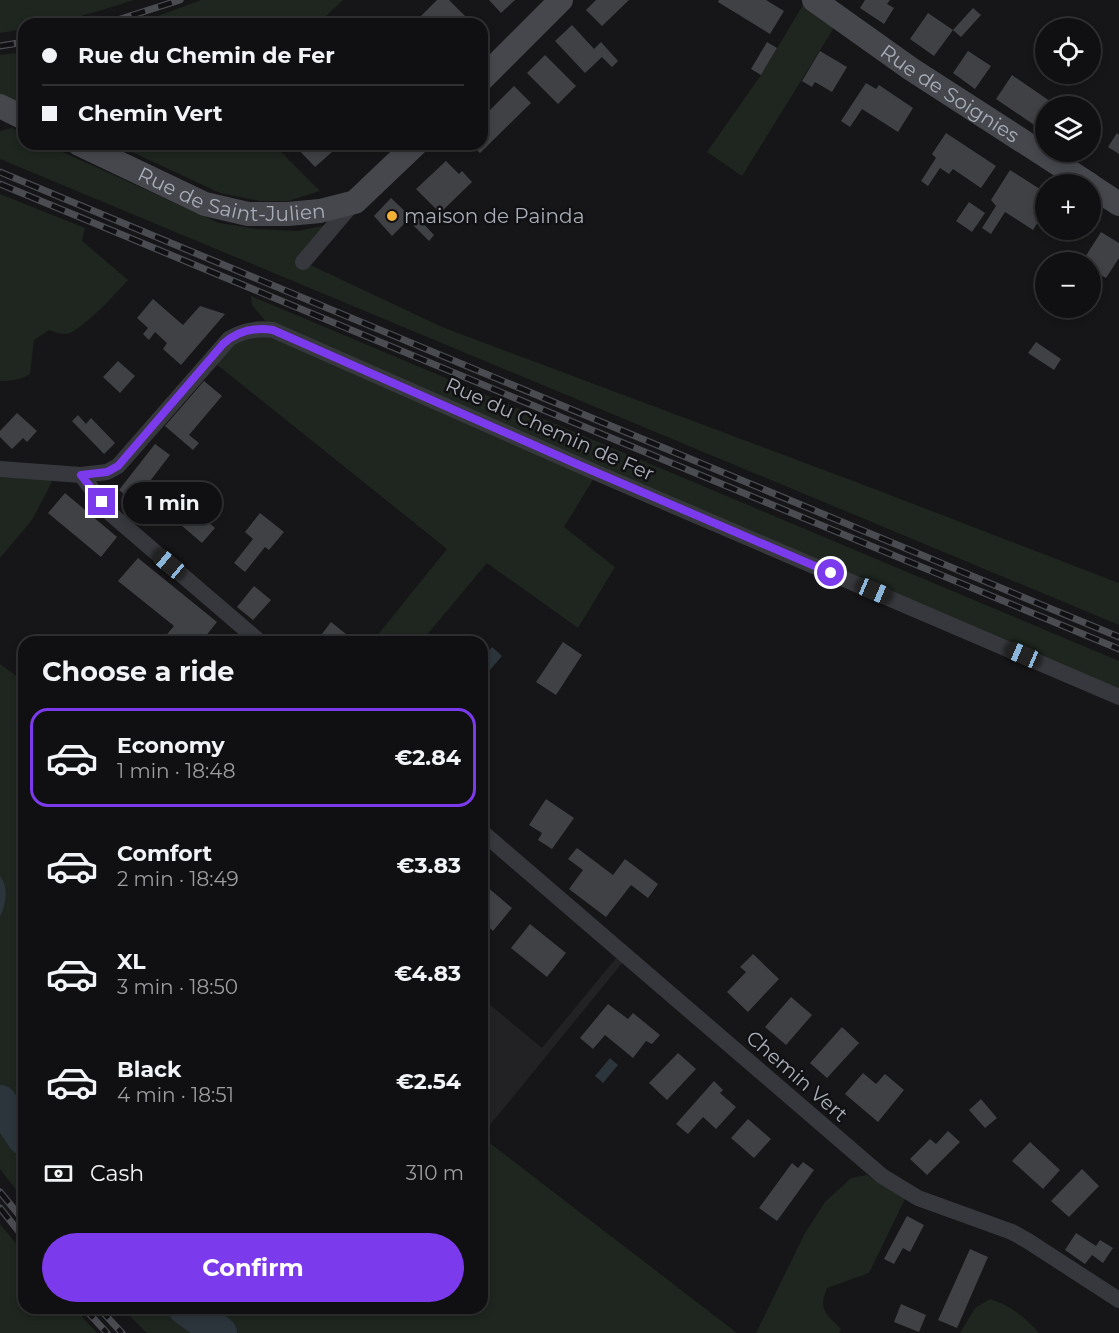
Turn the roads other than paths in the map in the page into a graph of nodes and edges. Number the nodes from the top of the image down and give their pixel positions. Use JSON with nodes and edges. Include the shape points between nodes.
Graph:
{"nodes":[{"id":1,"x":561,"y":0,"type":"edge"},
{"id":2,"x":814,"y":0,"type":"edge"},
{"id":3,"x":488,"y":73,"type":"edge"},
{"id":4,"x":0,"y":106,"type":"edge"},
{"id":5,"x":18,"y":115,"type":"edge"},
{"id":6,"x":92,"y":150,"type":"edge"},
{"id":7,"x":410,"y":150,"type":"edge"},
{"id":8,"x":1073,"y":174,"type":"edge"},
{"id":9,"x":1101,"y":192,"type":"edge"},
{"id":10,"x":355,"y":202,"type":"junction"},
{"id":11,"x":1119,"y":204,"type":"edge"},
{"id":12,"x":303,"y":262,"type":"dead end"},
{"id":13,"x":0,"y":469,"type":"edge"},
{"id":14,"x":81,"y":475,"type":"junction"},
{"id":15,"x":253,"y":636,"type":"edge"},
{"id":16,"x":1119,"y":697,"type":"edge"},
{"id":17,"x":488,"y":837,"type":"edge"},
{"id":18,"x":1119,"y":1300,"type":"edge"}],
"edges":[{"from":1,"to":3,"type":"street"},
{"from":2,"to":8,"type":"street","name":"Rue de Soignies","via":[[911,69]]},
{"from":4,"to":5,"type":"street"},
{"from":6,"to":10,"type":"street","name":"Rue de Saint-Julien","via":[[205,204],[248,214],[320,211]]},
{"from":7,"to":10,"type":"street","name":"Rue de Saint-Julien"},
{"from":9,"to":11,"type":"street","name":"Rue de Soignies"},
{"from":10,"to":12,"type":"street","name":"Rue de Saint-Julien"},
{"from":13,"to":14,"type":"street","name":"Rue du Chemin de Fer"},
{"from":14,"to":15,"type":"street","via":[[112,515]]},
{"from":14,"to":16,"type":"street","name":"Rue du Chemin de Fer","via":[[107,472],[118,466],[229,339],[253,329],[273,330]]},
{"from":17,"to":18,"type":"street","name":"Chemin Vert","via":[[882,1176],[918,1198],[1020,1236]]}]}
